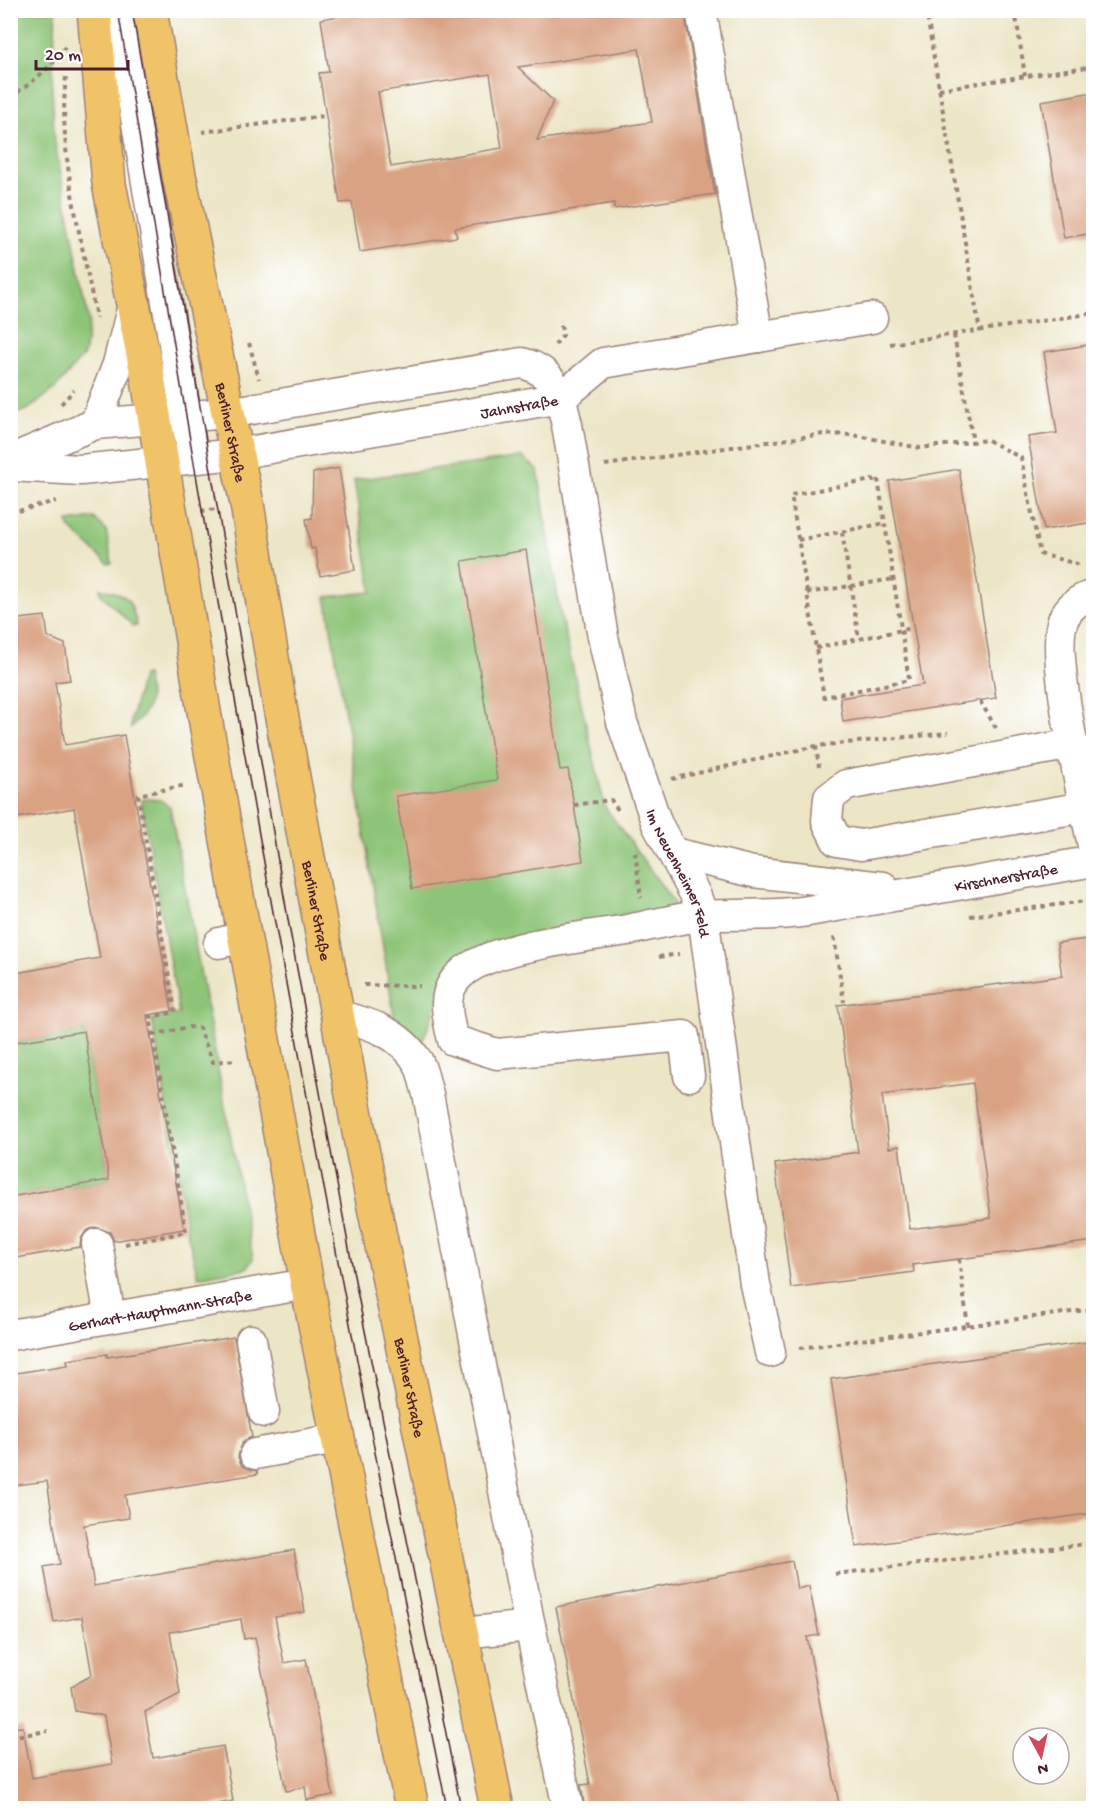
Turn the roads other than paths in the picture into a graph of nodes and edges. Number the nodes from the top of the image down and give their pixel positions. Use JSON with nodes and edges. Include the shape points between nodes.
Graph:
{"nodes":[{"id":1,"x":94,"y":10,"type":"edge"},
{"id":2,"x":118,"y":10,"type":"edge"},
{"id":3,"x":132,"y":10,"type":"edge"},
{"id":4,"x":150,"y":10,"type":"edge"},
{"id":5,"x":701,"y":10,"type":"edge"},
{"id":6,"x":133,"y":305,"type":"junction"},
{"id":7,"x":872,"y":318,"type":"road end"},
{"id":8,"x":758,"y":337,"type":"junction"},
{"id":9,"x":561,"y":398,"type":"junction"},
{"id":10,"x":193,"y":417,"type":"junction"},
{"id":11,"x":95,"y":424,"type":"junction"},
{"id":12,"x":200,"y":458,"type":"junction"},
{"id":13,"x":10,"y":460,"type":"edge"},
{"id":14,"x":10,"y":466,"type":"edge"},
{"id":15,"x":1088,"y":585,"type":"edge"},
{"id":16,"x":1073,"y":744,"type":"junction"},
{"id":17,"x":1085,"y":807,"type":"junction"},
{"id":18,"x":1094,"y":849,"type":"edge"},
{"id":19,"x":674,"y":853,"type":"junction"},
{"id":20,"x":1094,"y":861,"type":"edge"},
{"id":21,"x":716,"y":862,"type":"junction"},
{"id":22,"x":803,"y":878,"type":"junction"},
{"id":23,"x":916,"y":890,"type":"junction"},
{"id":24,"x":805,"y":912,"type":"junction"},
{"id":25,"x":703,"y":916,"type":"junction"},
{"id":26,"x":339,"y":1016,"type":"junction"},
{"id":27,"x":689,"y":1076,"type":"dead end"},
{"id":28,"x":98,"y":1246,"type":"road end"},
{"id":29,"x":307,"y":1284,"type":"junction"},
{"id":30,"x":110,"y":1317,"type":"junction"},
{"id":31,"x":10,"y":1335,"type":"edge"},
{"id":32,"x":251,"y":1340,"type":"dead end"},
{"id":33,"x":770,"y":1352,"type":"road end"},
{"id":34,"x":264,"y":1412,"type":"dead end"},
{"id":35,"x":337,"y":1439,"type":"junction"},
{"id":36,"x":255,"y":1454,"type":"dead end"},
{"id":37,"x":529,"y":1621,"type":"junction"},
{"id":38,"x":462,"y":1633,"type":"junction"},
{"id":39,"x":412,"y":1809,"type":"edge"},
{"id":40,"x":497,"y":1809,"type":"edge"},
{"id":41,"x":568,"y":1809,"type":"edge"}],
"edges":[{"from":1,"to":6,"type":"main road","name":"Berliner Straße","via":[[110,184]]},
{"from":2,"to":10,"type":"street"},
{"from":3,"to":10,"type":"street"},
{"from":4,"to":10,"type":"main road","name":"Berliner Straße","via":[[179,175]]},
{"from":5,"to":8,"type":"street"},
{"from":6,"to":10,"type":"main road","name":"Berliner Straße"},
{"from":6,"to":11,"type":"street","via":[[118,364]]},
{"from":7,"to":8,"type":"street"},
{"from":8,"to":9,"type":"street","via":[[603,363]]},
{"from":9,"to":10,"type":"street","name":"Jahnstraße","via":[[539,367],[522,363]]},
{"from":9,"to":12,"type":"street","name":"Jahnstraße"},
{"from":9,"to":19,"type":"street","name":"Im Neuenheimer Feld","via":[[605,648],[622,722],[657,824]]},
{"from":10,"to":11,"type":"street","name":"Jahnstraße"},
{"from":10,"to":12,"type":"main road","name":"Berliner Straße"},
{"from":10,"to":12,"type":"main road","name":"Berliner Straße"},
{"from":11,"to":13,"type":"street","name":"Jahnstraße"},
{"from":12,"to":14,"type":"street","name":"Jahnstraße","via":[[81,470]]},
{"from":12,"to":26,"type":"main road","name":"Berliner Straße"},
{"from":12,"to":29,"type":"main road","name":"Berliner Straße","via":[[232,940]]},
{"from":15,"to":16,"type":"street","via":[[1062,622],[1059,639]]},
{"from":16,"to":17,"type":"street"},
{"from":16,"to":17,"type":"street","via":[[846,786],[829,798],[827,821],[837,841],[861,845]]},
{"from":17,"to":18,"type":"street"},
{"from":19,"to":21,"type":"street","name":"Kirschnerstraße"},
{"from":19,"to":25,"type":"street","name":"Im Neuenheimer Feld"},
{"from":20,"to":23,"type":"street","name":"Kirschnerstraße"},
{"from":21,"to":22,"type":"street","name":"Kirschnerstraße","via":[[753,872]]},
{"from":21,"to":23,"type":"street","via":[[751,856],[822,864]]},
{"from":22,"to":23,"type":"street","name":"Kirschnerstraße"},
{"from":22,"to":24,"type":"street"},
{"from":23,"to":24,"type":"street","name":"Kirschnerstraße"},
{"from":24,"to":25,"type":"street","name":"Kirschnerstraße"},
{"from":25,"to":27,"type":"street","name":"Kirschnerstraße","via":[[502,954],[461,973],[450,987],[445,1010],[453,1040],[497,1054],[684,1036]]},
{"from":25,"to":33,"type":"street","name":"Im Neuenheimer Feld","via":[[755,1284]]},
{"from":26,"to":37,"type":"street","via":[[364,1021],[390,1033],[419,1063]]},
{"from":26,"to":38,"type":"main road","name":"Berliner Straße","via":[[362,1148]]},
{"from":28,"to":30,"type":"street"},
{"from":29,"to":30,"type":"street","name":"Gerhart-Hauptmann-Straße"},
{"from":29,"to":35,"type":"main road","name":"Berliner Straße"},
{"from":30,"to":31,"type":"street","name":"Gerhart-Hauptmann-Straße"},
{"from":32,"to":34,"type":"street"},
{"from":35,"to":36,"type":"street"},
{"from":35,"to":39,"type":"main road","name":"Berliner Straße"},
{"from":37,"to":38,"type":"street"},
{"from":37,"to":41,"type":"street"},
{"from":38,"to":40,"type":"main road","name":"Berliner Straße"}]}
